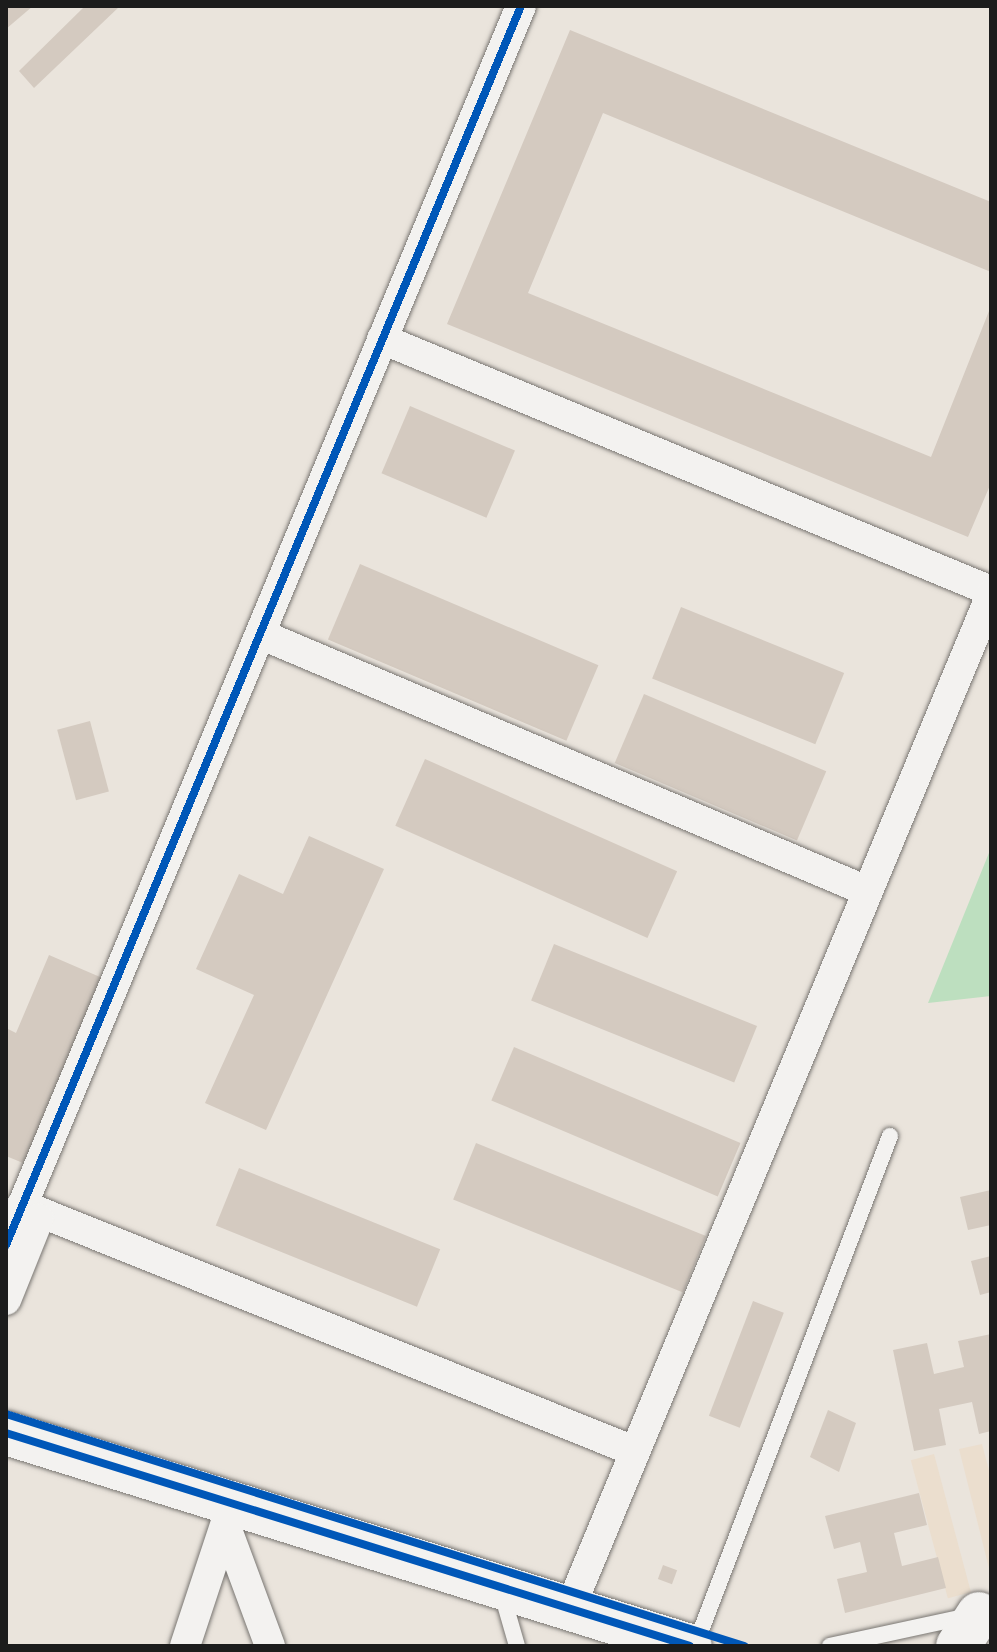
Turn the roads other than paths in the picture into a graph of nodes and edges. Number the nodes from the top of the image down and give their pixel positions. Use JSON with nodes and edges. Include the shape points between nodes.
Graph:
{"nodes":[{"id":1,"x":521,"y":6,"type":"edge"},
{"id":2,"x":382,"y":339,"type":"junction"},
{"id":3,"x":991,"y":593,"type":"edge"},
{"id":4,"x":260,"y":634,"type":"junction"},
{"id":5,"x":867,"y":891,"type":"junction"},
{"id":6,"x":890,"y":1136,"type":"dead end"},
{"id":7,"x":32,"y":1209,"type":"junction"},
{"id":8,"x":6,"y":1245,"type":"edge"},
{"id":9,"x":6,"y":1300,"type":"edge"},
{"id":10,"x":6,"y":1433,"type":"edge"},
{"id":11,"x":634,"y":1451,"type":"junction"},
{"id":12,"x":229,"y":1514,"type":"junction"},
{"id":13,"x":499,"y":1584,"type":"junction"},
{"id":14,"x":571,"y":1606,"type":"junction"},
{"id":15,"x":976,"y":1624,"type":"edge"},
{"id":16,"x":185,"y":1646,"type":"edge"},
{"id":17,"x":270,"y":1646,"type":"edge"},
{"id":18,"x":517,"y":1646,"type":"edge"},
{"id":19,"x":693,"y":1646,"type":"edge"},
{"id":20,"x":830,"y":1646,"type":"edge"}],
"edges":[{"from":1,"to":2,"type":"street"},
{"from":2,"to":3,"type":"street"},
{"from":2,"to":4,"type":"street"},
{"from":3,"to":5,"type":"street"},
{"from":4,"to":5,"type":"street"},
{"from":4,"to":7,"type":"street"},
{"from":5,"to":11,"type":"street"},
{"from":6,"to":19,"type":"lane"},
{"from":7,"to":8,"type":"street"},
{"from":7,"to":9,"type":"street"},
{"from":7,"to":11,"type":"street"},
{"from":10,"to":12,"type":"main road"},
{"from":11,"to":14,"type":"street"},
{"from":12,"to":13,"type":"main road"},
{"from":12,"to":16,"type":"street"},
{"from":12,"to":17,"type":"street"},
{"from":13,"to":14,"type":"main road"},
{"from":13,"to":18,"type":"lane"},
{"from":14,"to":19,"type":"main road"},
{"from":15,"to":20,"type":"lane"}]}
